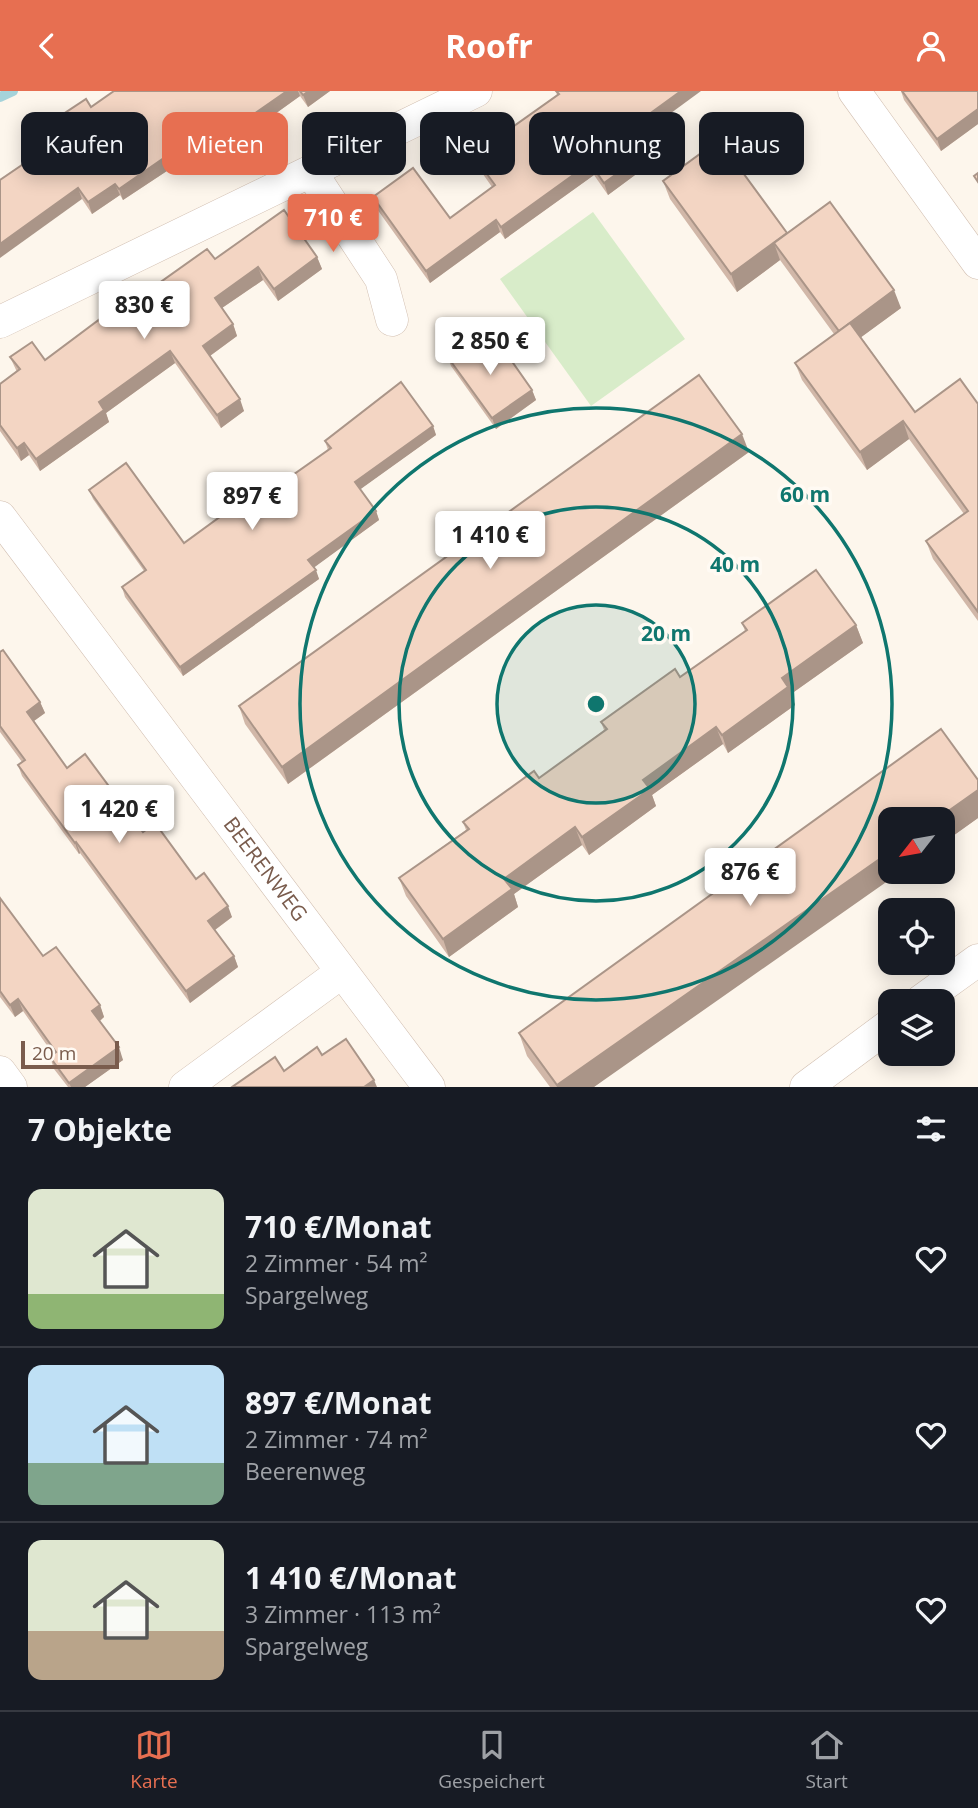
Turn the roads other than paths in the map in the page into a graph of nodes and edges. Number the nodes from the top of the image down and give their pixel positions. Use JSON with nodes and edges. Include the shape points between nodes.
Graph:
{"nodes":[{"id":1,"x":476,"y":91,"type":"edge"},
{"id":2,"x":854,"y":91,"type":"edge"},
{"id":3,"x":406,"y":125,"type":"edge"},
{"id":4,"x":305,"y":175,"type":"edge"},
{"id":5,"x":313,"y":175,"type":"edge"},
{"id":6,"x":978,"y":263,"type":"edge"},
{"id":7,"x":392,"y":320,"type":"dead end"},
{"id":8,"x":0,"y":322,"type":"edge"},
{"id":9,"x":0,"y":517,"type":"edge"},
{"id":10,"x":978,"y":960,"type":"edge"},
{"id":11,"x":342,"y":972,"type":"junction"},
{"id":12,"x":938,"y":989,"type":"edge"},
{"id":13,"x":878,"y":1034,"type":"edge"},
{"id":14,"x":0,"y":1072,"type":"edge"},
{"id":15,"x":12,"y":1087,"type":"edge"},
{"id":16,"x":185,"y":1087,"type":"edge"},
{"id":17,"x":429,"y":1087,"type":"edge"},
{"id":18,"x":806,"y":1087,"type":"edge"}],
"edges":[{"from":1,"to":3,"type":"street"},
{"from":2,"to":6,"type":"street"},
{"from":4,"to":8,"type":"street"},
{"from":5,"to":7,"type":"street","via":[[381,279]]},
{"from":9,"to":11,"type":"street","name":"BEERENWEG"},
{"from":10,"to":12,"type":"street"},
{"from":11,"to":16,"type":"street"},
{"from":11,"to":17,"type":"street","name":"BEERENWEG"},
{"from":13,"to":18,"type":"street"},
{"from":14,"to":15,"type":"street"}]}
